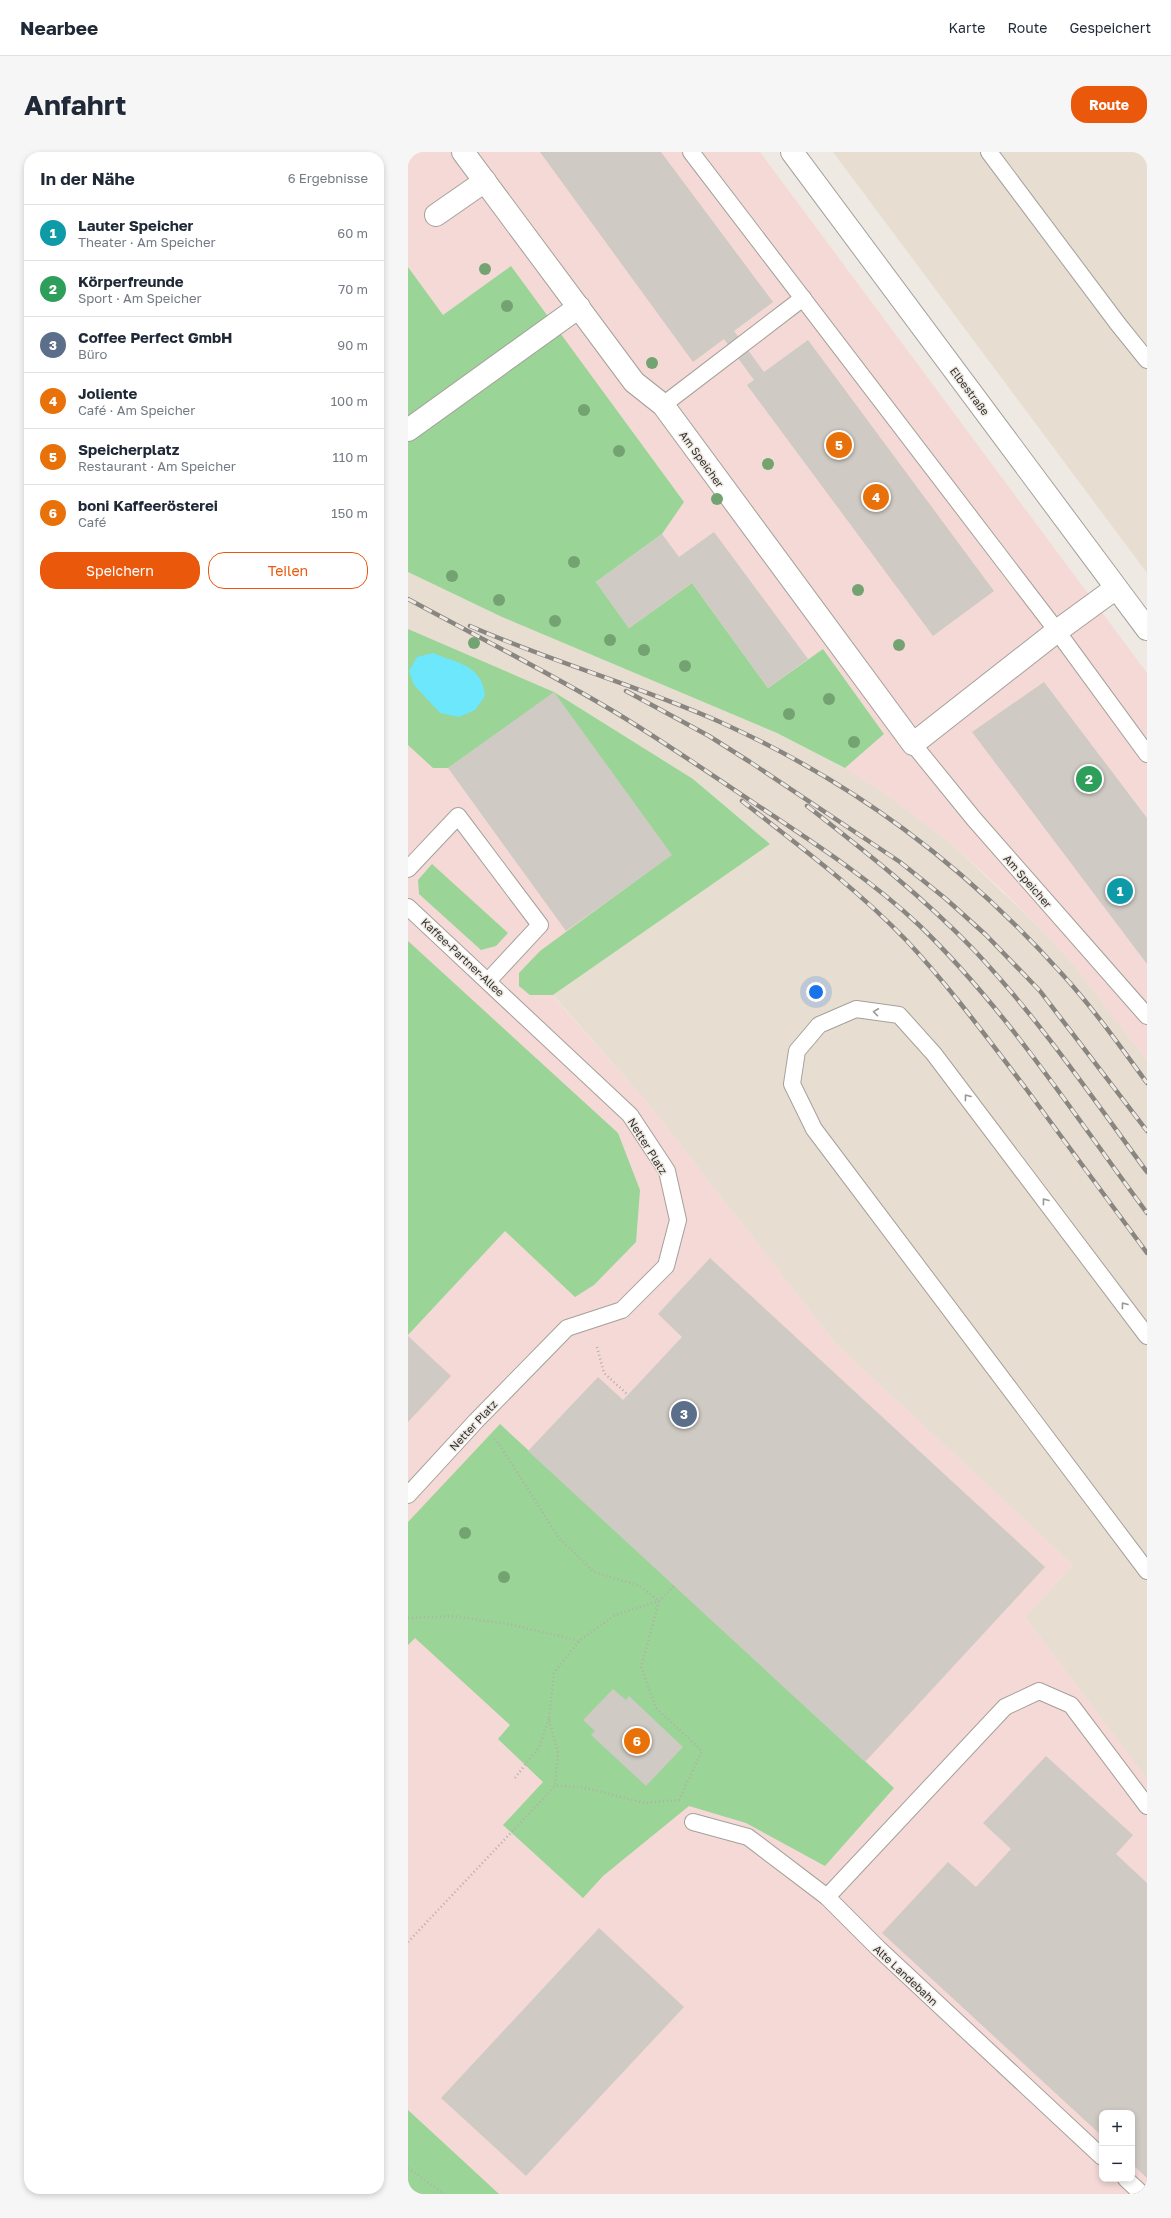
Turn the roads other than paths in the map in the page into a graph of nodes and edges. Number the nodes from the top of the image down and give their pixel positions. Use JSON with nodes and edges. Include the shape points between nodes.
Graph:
{"nodes":[{"id":1,"x":463,"y":152,"type":"edge"},
{"id":2,"x":692,"y":152,"type":"edge"},
{"id":3,"x":792,"y":152,"type":"edge"},
{"id":4,"x":989,"y":152,"type":"edge"},
{"id":5,"x":484,"y":181,"type":"junction"},
{"id":6,"x":436,"y":215,"type":"dead end"},
{"id":7,"x":802,"y":298,"type":"junction"},
{"id":8,"x":579,"y":307,"type":"junction"},
{"id":9,"x":1147,"y":360,"type":"edge"},
{"id":10,"x":663,"y":406,"type":"junction"},
{"id":11,"x":408,"y":430,"type":"edge"},
{"id":12,"x":1116,"y":588,"type":"junction"},
{"id":13,"x":1147,"y":629,"type":"edge"},
{"id":14,"x":1057,"y":631,"type":"junction"},
{"id":15,"x":913,"y":744,"type":"junction"},
{"id":16,"x":1147,"y":754,"type":"edge"},
{"id":17,"x":408,"y":869,"type":"edge"},
{"id":18,"x":408,"y":907,"type":"edge"},
{"id":19,"x":488,"y":980,"type":"junction"},
{"id":20,"x":517,"y":1008,"type":"joint"},
{"id":21,"x":1147,"y":1016,"type":"edge"},
{"id":22,"x":1147,"y":1336,"type":"edge"},
{"id":23,"x":408,"y":1495,"type":"edge"},
{"id":24,"x":1147,"y":1571,"type":"edge"},
{"id":25,"x":1147,"y":1806,"type":"edge"},
{"id":26,"x":692,"y":1822,"type":"dead end"},
{"id":27,"x":827,"y":1897,"type":"junction"},
{"id":28,"x":1099,"y":2154,"type":"edge"},
{"id":29,"x":1129,"y":2182,"type":"edge"},
{"id":30,"x":1142,"y":2194,"type":"edge"}],
"edges":[{"from":1,"to":5,"type":"street","name":"Am Speicher"},
{"from":2,"to":7,"type":"lane"},
{"from":3,"to":12,"type":"street","name":"Elbestraße"},
{"from":4,"to":9,"type":"lane"},
{"from":5,"to":6,"type":"street"},
{"from":5,"to":8,"type":"street","name":"Am Speicher"},
{"from":7,"to":10,"type":"lane"},
{"from":7,"to":14,"type":"lane"},
{"from":8,"to":10,"type":"street","name":"Am Speicher","via":[[634,382]]},
{"from":8,"to":11,"type":"street"},
{"from":10,"to":15,"type":"street","name":"Am Speicher"},
{"from":12,"to":13,"type":"street","name":"Elbestraße"},
{"from":12,"to":14,"type":"street"},
{"from":14,"to":15,"type":"street"},
{"from":14,"to":16,"type":"lane"},
{"from":15,"to":21,"type":"lane","name":"Am Speicher","via":[[974,819]]},
{"from":17,"to":19,"type":"lane","via":[[458,816],[540,925]]},
{"from":18,"to":19,"type":"lane","name":"Kaffee-Partner-Allee"},
{"from":19,"to":20,"type":"lane","name":"Kaffee-Partner-Allee"},
{"from":20,"to":23,"type":"lane","name":"Netter Platz","via":[[630,1115],[667,1171],[678,1220],[666,1266],[622,1310],[567,1328]]},
{"from":22,"to":24,"type":"lane","one_way":true,"via":[[934,1054],[899,1015],[856,1009],[819,1025],[797,1051],[792,1084],[814,1129]]},
{"from":25,"to":27,"type":"lane","via":[[1071,1705],[1039,1692],[1005,1707]]},
{"from":26,"to":27,"type":"lane","name":"Alte Landebahn","via":[[748,1837]]},
{"from":27,"to":28,"type":"lane","name":"Alte Landebahn","via":[[878,1948]]},
{"from":29,"to":30,"type":"lane"}]}
